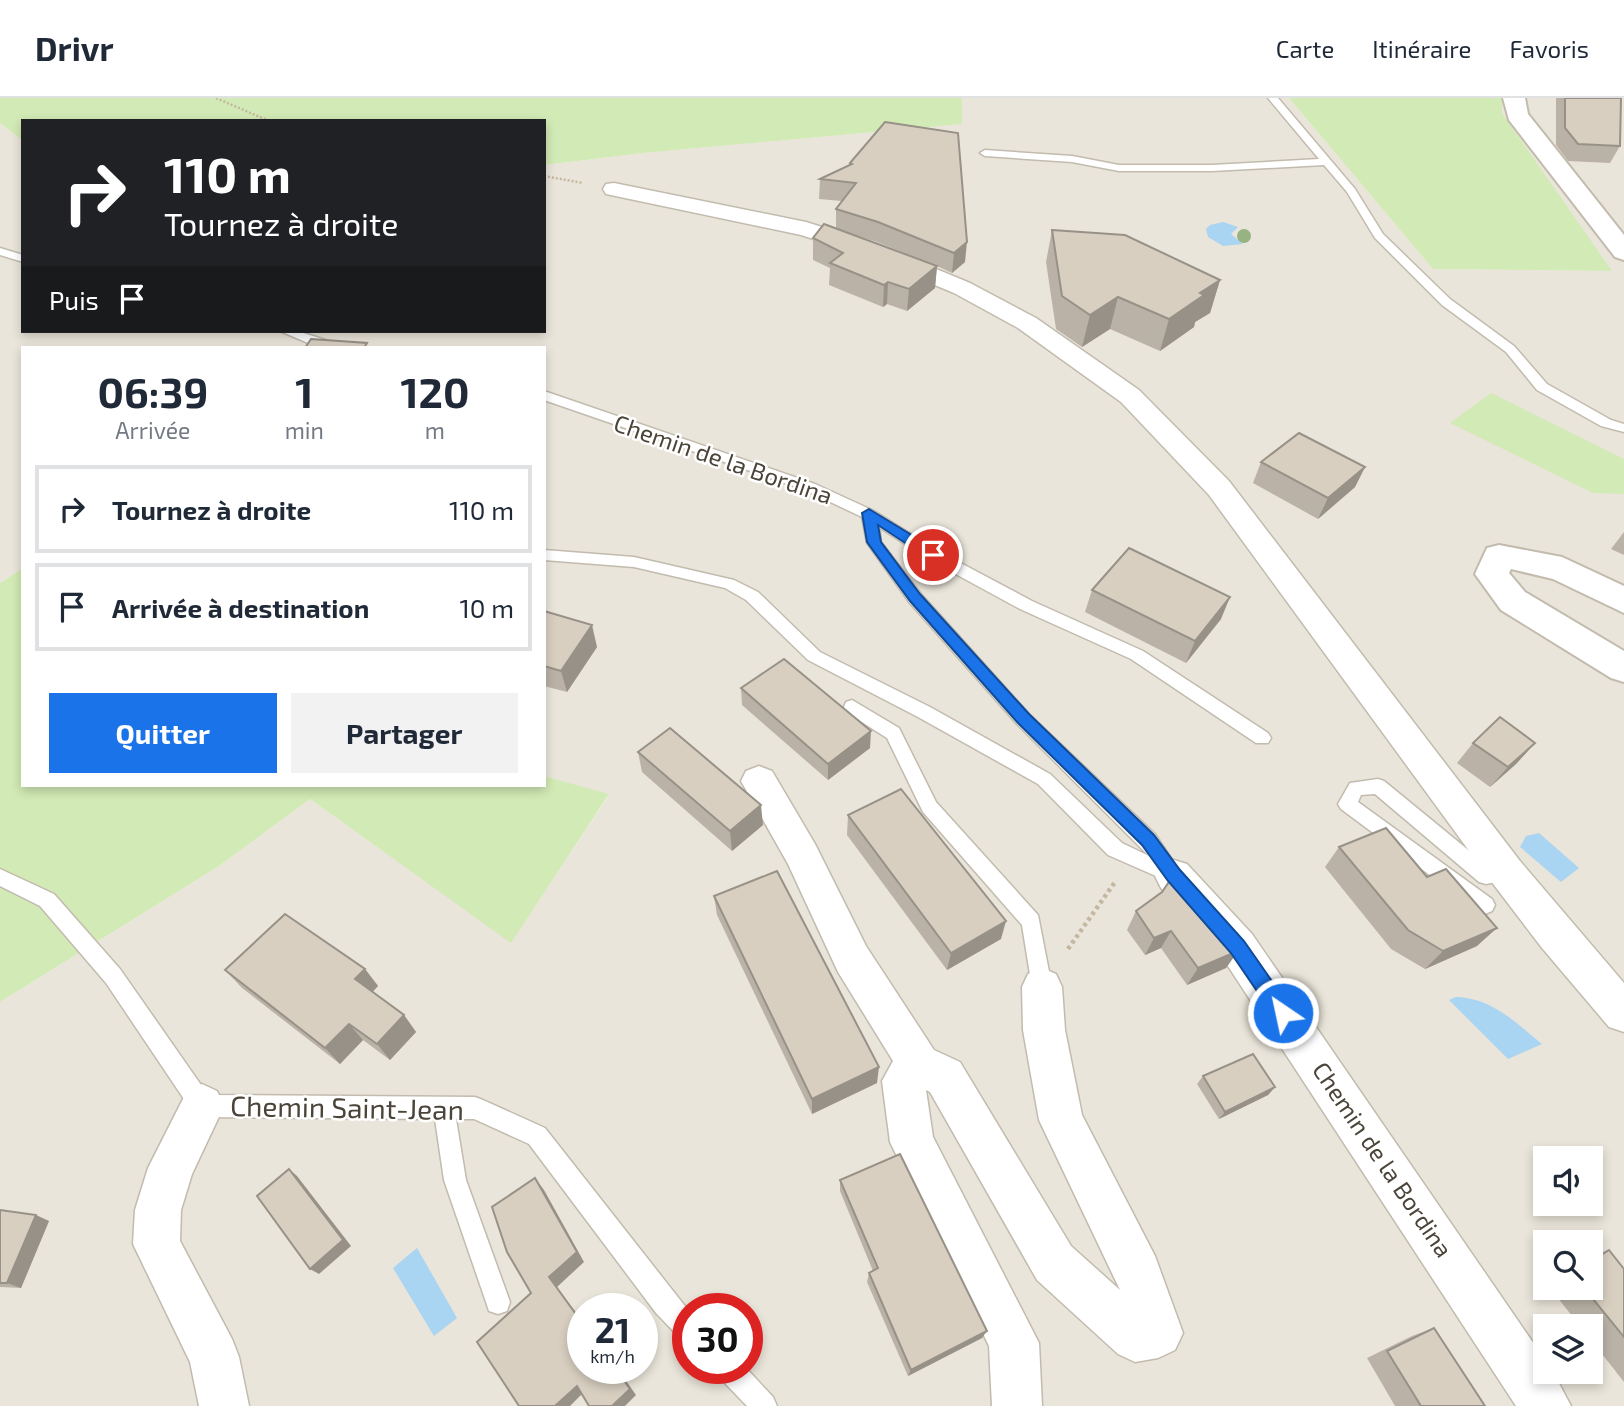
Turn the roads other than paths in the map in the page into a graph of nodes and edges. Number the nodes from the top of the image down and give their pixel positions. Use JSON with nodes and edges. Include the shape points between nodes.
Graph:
{"nodes":[{"id":1,"x":1273,"y":98,"type":"edge"},
{"id":2,"x":1514,"y":98,"type":"edge"},
{"id":3,"x":985,"y":153,"type":"dead end"},
{"id":4,"x":1327,"y":162,"type":"junction"},
{"id":5,"x":614,"y":189,"type":"road end"},
{"id":6,"x":0,"y":251,"type":"edge"},
{"id":7,"x":1624,"y":251,"type":"edge"},
{"id":8,"x":21,"y":258,"type":"edge"},
{"id":9,"x":291,"y":333,"type":"edge"},
{"id":10,"x":326,"y":346,"type":"edge"},
{"id":11,"x":546,"y":396,"type":"edge"},
{"id":12,"x":1624,"y":428,"type":"edge"},
{"id":13,"x":869,"y":513,"type":"junction"},
{"id":14,"x":546,"y":555,"type":"edge"},
{"id":15,"x":1624,"y":601,"type":"edge"},
{"id":16,"x":1624,"y":668,"type":"edge"},
{"id":17,"x":852,"y":708,"type":"dead end"},
{"id":18,"x":1262,"y":738,"type":"dead end"},
{"id":19,"x":759,"y":781,"type":"dead end"},
{"id":20,"x":1507,"y":873,"type":"junction"},
{"id":21,"x":1174,"y":876,"type":"junction"},
{"id":22,"x":0,"y":877,"type":"edge"},
{"id":23,"x":1485,"y":905,"type":"dead end"},
{"id":24,"x":1042,"y":987,"type":"joint"},
{"id":25,"x":1624,"y":1013,"type":"edge"},
{"id":26,"x":919,"y":1065,"type":"junction"},
{"id":27,"x":202,"y":1106,"type":"junction"},
{"id":28,"x":444,"y":1110,"type":"junction"},
{"id":29,"x":498,"y":1302,"type":"dead end"},
{"id":30,"x":672,"y":1311,"type":"edge"},
{"id":31,"x":743,"y":1384,"type":"edge"},
{"id":32,"x":224,"y":1406,"type":"edge"},
{"id":33,"x":764,"y":1406,"type":"edge"},
{"id":34,"x":1017,"y":1406,"type":"edge"},
{"id":35,"x":1546,"y":1406,"type":"edge"}],
"edges":[{"from":1,"to":4,"type":"lane"},
{"from":2,"to":7,"type":"street","via":[[1517,115]]},
{"from":3,"to":4,"type":"lane","via":[[1072,159],[1119,168]]},
{"from":4,"to":12,"type":"lane","via":[[1379,236],[1446,302],[1510,349],[1542,387],[1606,423]]},
{"from":5,"to":20,"type":"street","via":[[806,229],[868,248],[962,288],[1027,323],[1130,396],[1219,488]]},
{"from":6,"to":8,"type":"lane"},
{"from":9,"to":10,"type":"lane"},
{"from":11,"to":13,"type":"lane","name":"Chemin de la Bordina","via":[[810,487]]},
{"from":13,"to":18,"type":"lane","via":[[933,555],[1026,605],[1137,656]]},
{"from":13,"to":21,"type":"lane","name":"Chemin de la Bordina","via":[[874,542],[915,597],[1023,719],[1148,840]]},
{"from":14,"to":21,"type":"lane","via":[[634,562],[729,584],[752,596],[814,656],[1044,779],[1115,849]]},
{"from":15,"to":16,"type":"street","via":[[1574,573],[1532,558],[1499,556],[1492,574],[1513,600]]},
{"from":17,"to":24,"type":"lane","via":[[893,733],[929,807],[1031,921]]},
{"from":19,"to":26,"type":"street","via":[[802,855],[852,959]]},
{"from":20,"to":23,"type":"lane","via":[[1486,876],[1378,786],[1356,788],[1347,804]]},
{"from":20,"to":25,"type":"street"},
{"from":21,"to":35,"type":"street","name":"Chemin de la Bordina","via":[[1238,947]]},
{"from":22,"to":27,"type":"lane","name":"Chemin Saint-Jean","via":[[47,900],[113,976]]},
{"from":24,"to":26,"type":"street","via":[[1044,1030],[1061,1120],[1138,1273],[1158,1333],[1135,1338],[1054,1263],[945,1077]]},
{"from":26,"to":34,"type":"street","via":[[903,1081],[912,1142],[1014,1343]]},
{"from":27,"to":28,"type":"lane","name":"Chemin Saint-Jean"},
{"from":27,"to":32,"type":"street","name":"Chemin Saint-Jean","via":[[171,1168],[158,1209],[156,1244],[214,1357]]},
{"from":28,"to":29,"type":"lane","via":[[455,1180]]},
{"from":28,"to":30,"type":"lane","name":"Chemin Saint-Jean","via":[[475,1108],[537,1136]]},
{"from":31,"to":33,"type":"lane"}]}
